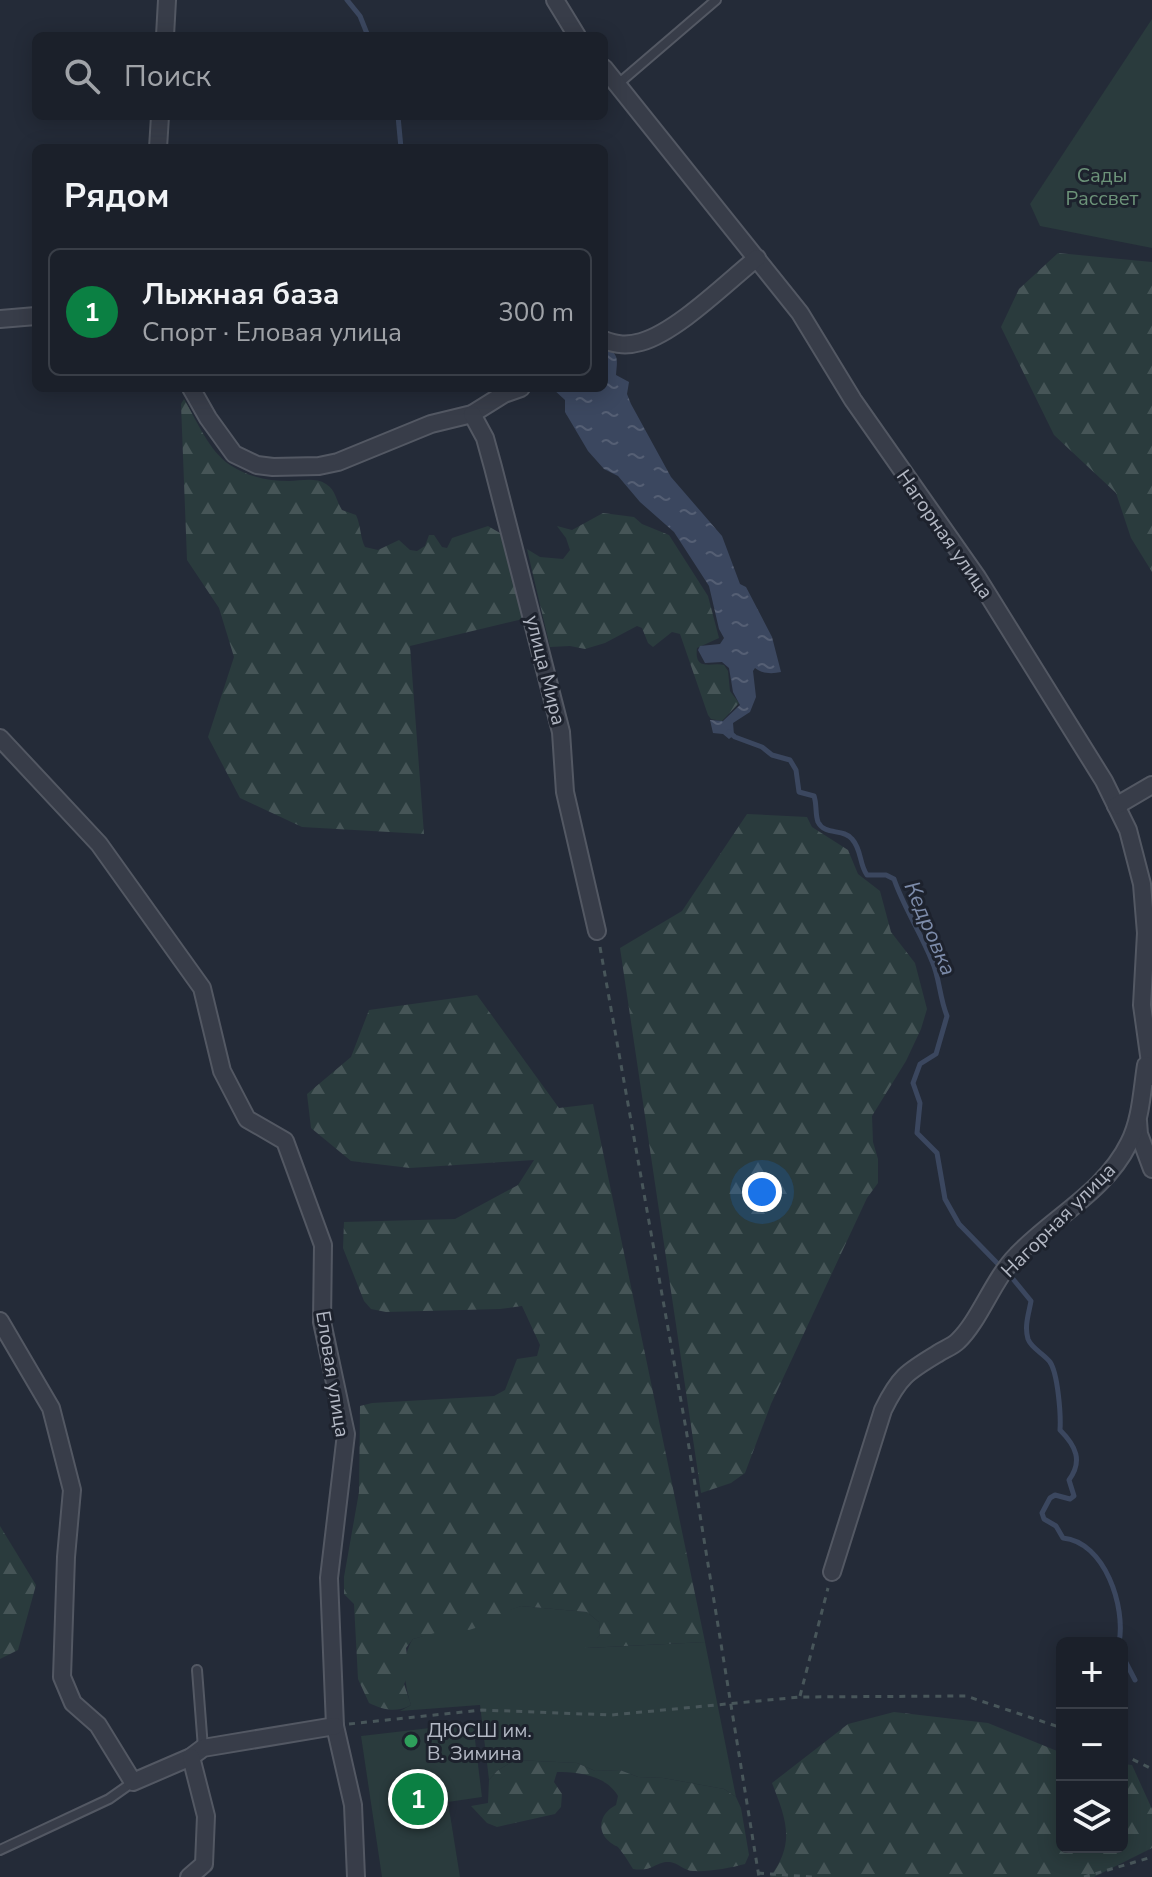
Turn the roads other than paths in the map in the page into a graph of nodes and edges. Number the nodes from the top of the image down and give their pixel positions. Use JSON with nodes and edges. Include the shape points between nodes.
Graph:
{"nodes":[{"id":1,"x":167,"y":0,"type":"edge"},
{"id":2,"x":555,"y":0,"type":"edge"},
{"id":3,"x":716,"y":0,"type":"edge"},
{"id":4,"x":165,"y":32,"type":"edge"},
{"id":5,"x":575,"y":32,"type":"edge"},
{"id":6,"x":608,"y":73,"type":"edge"},
{"id":7,"x":618,"y":84,"type":"junction"},
{"id":8,"x":160,"y":120,"type":"edge"},
{"id":9,"x":158,"y":144,"type":"edge"},
{"id":10,"x":757,"y":258,"type":"junction"},
{"id":11,"x":32,"y":316,"type":"edge"},
{"id":12,"x":0,"y":319,"type":"edge"},
{"id":13,"x":608,"y":341,"type":"edge"},
{"id":14,"x":193,"y":392,"type":"edge"},
{"id":15,"x":510,"y":392,"type":"edge"},
{"id":16,"x":472,"y":414,"type":"junction"},
{"id":17,"x":0,"y":738,"type":"edge"},
{"id":18,"x":1152,"y":785,"type":"edge"},
{"id":19,"x":1116,"y":806,"type":"junction"},
{"id":20,"x":597,"y":931,"type":"road end"},
{"id":21,"x":1150,"y":1057,"type":"edge"},
{"id":22,"x":1152,"y":1077,"type":"edge"},
{"id":23,"x":1138,"y":1116,"type":"junction"},
{"id":24,"x":1152,"y":1169,"type":"edge"},
{"id":25,"x":0,"y":1321,"type":"edge"},
{"id":26,"x":832,"y":1572,"type":"road end"},
{"id":27,"x":197,"y":1670,"type":"dead end"},
{"id":28,"x":335,"y":1726,"type":"junction"},
{"id":29,"x":197,"y":1752,"type":"junction"},
{"id":30,"x":133,"y":1782,"type":"junction"},
{"id":31,"x":0,"y":1850,"type":"edge"},
{"id":32,"x":189,"y":1877,"type":"edge"},
{"id":33,"x":356,"y":1877,"type":"edge"}],
"edges":[{"from":1,"to":4,"type":"street"},
{"from":2,"to":5,"type":"street"},
{"from":3,"to":7,"type":"lane"},
{"from":6,"to":7,"type":"street","name":"Нагорная улица"},
{"from":7,"to":10,"type":"street","name":"Нагорная улица"},
{"from":8,"to":9,"type":"street"},
{"from":10,"to":13,"type":"street","via":[[652,338],[621,345]]},
{"from":10,"to":19,"type":"street","name":"Нагорная улица","via":[[800,313],[853,400],[977,577]]},
{"from":11,"to":12,"type":"street"},
{"from":14,"to":16,"type":"street","via":[[234,454],[273,467],[338,462],[431,424]]},
{"from":15,"to":16,"type":"street"},
{"from":16,"to":20,"type":"street","name":"улица Мира","via":[[485,438],[561,732],[565,792]]},
{"from":17,"to":28,"type":"street","name":"Еловая улица","via":[[99,844],[202,988],[222,1071],[247,1119],[285,1141],[323,1245],[322,1322],[346,1434],[329,1578]]},
{"from":18,"to":19,"type":"street"},
{"from":19,"to":21,"type":"street","name":"Нагорная улица","via":[[1142,884],[1142,1005]]},
{"from":21,"to":22,"type":"street","name":"Нагорная улица"},
{"from":21,"to":23,"type":"street","name":"Нагорная улица"},
{"from":23,"to":24,"type":"street"},
{"from":23,"to":26,"type":"street","name":"Нагорная улица","via":[[1130,1141],[1103,1180],[1016,1256],[960,1339],[903,1376],[893,1390]]},
{"from":25,"to":30,"type":"street","via":[[51,1408],[72,1490],[62,1677],[73,1703],[98,1725]]},
{"from":27,"to":29,"type":"lane"},
{"from":28,"to":29,"type":"street"},
{"from":28,"to":33,"type":"street","name":"Еловая улица","via":[[353,1805]]},
{"from":29,"to":30,"type":"street"},
{"from":29,"to":32,"type":"street","via":[[206,1816],[204,1864]]},
{"from":30,"to":31,"type":"lane","via":[[109,1799]]}]}
